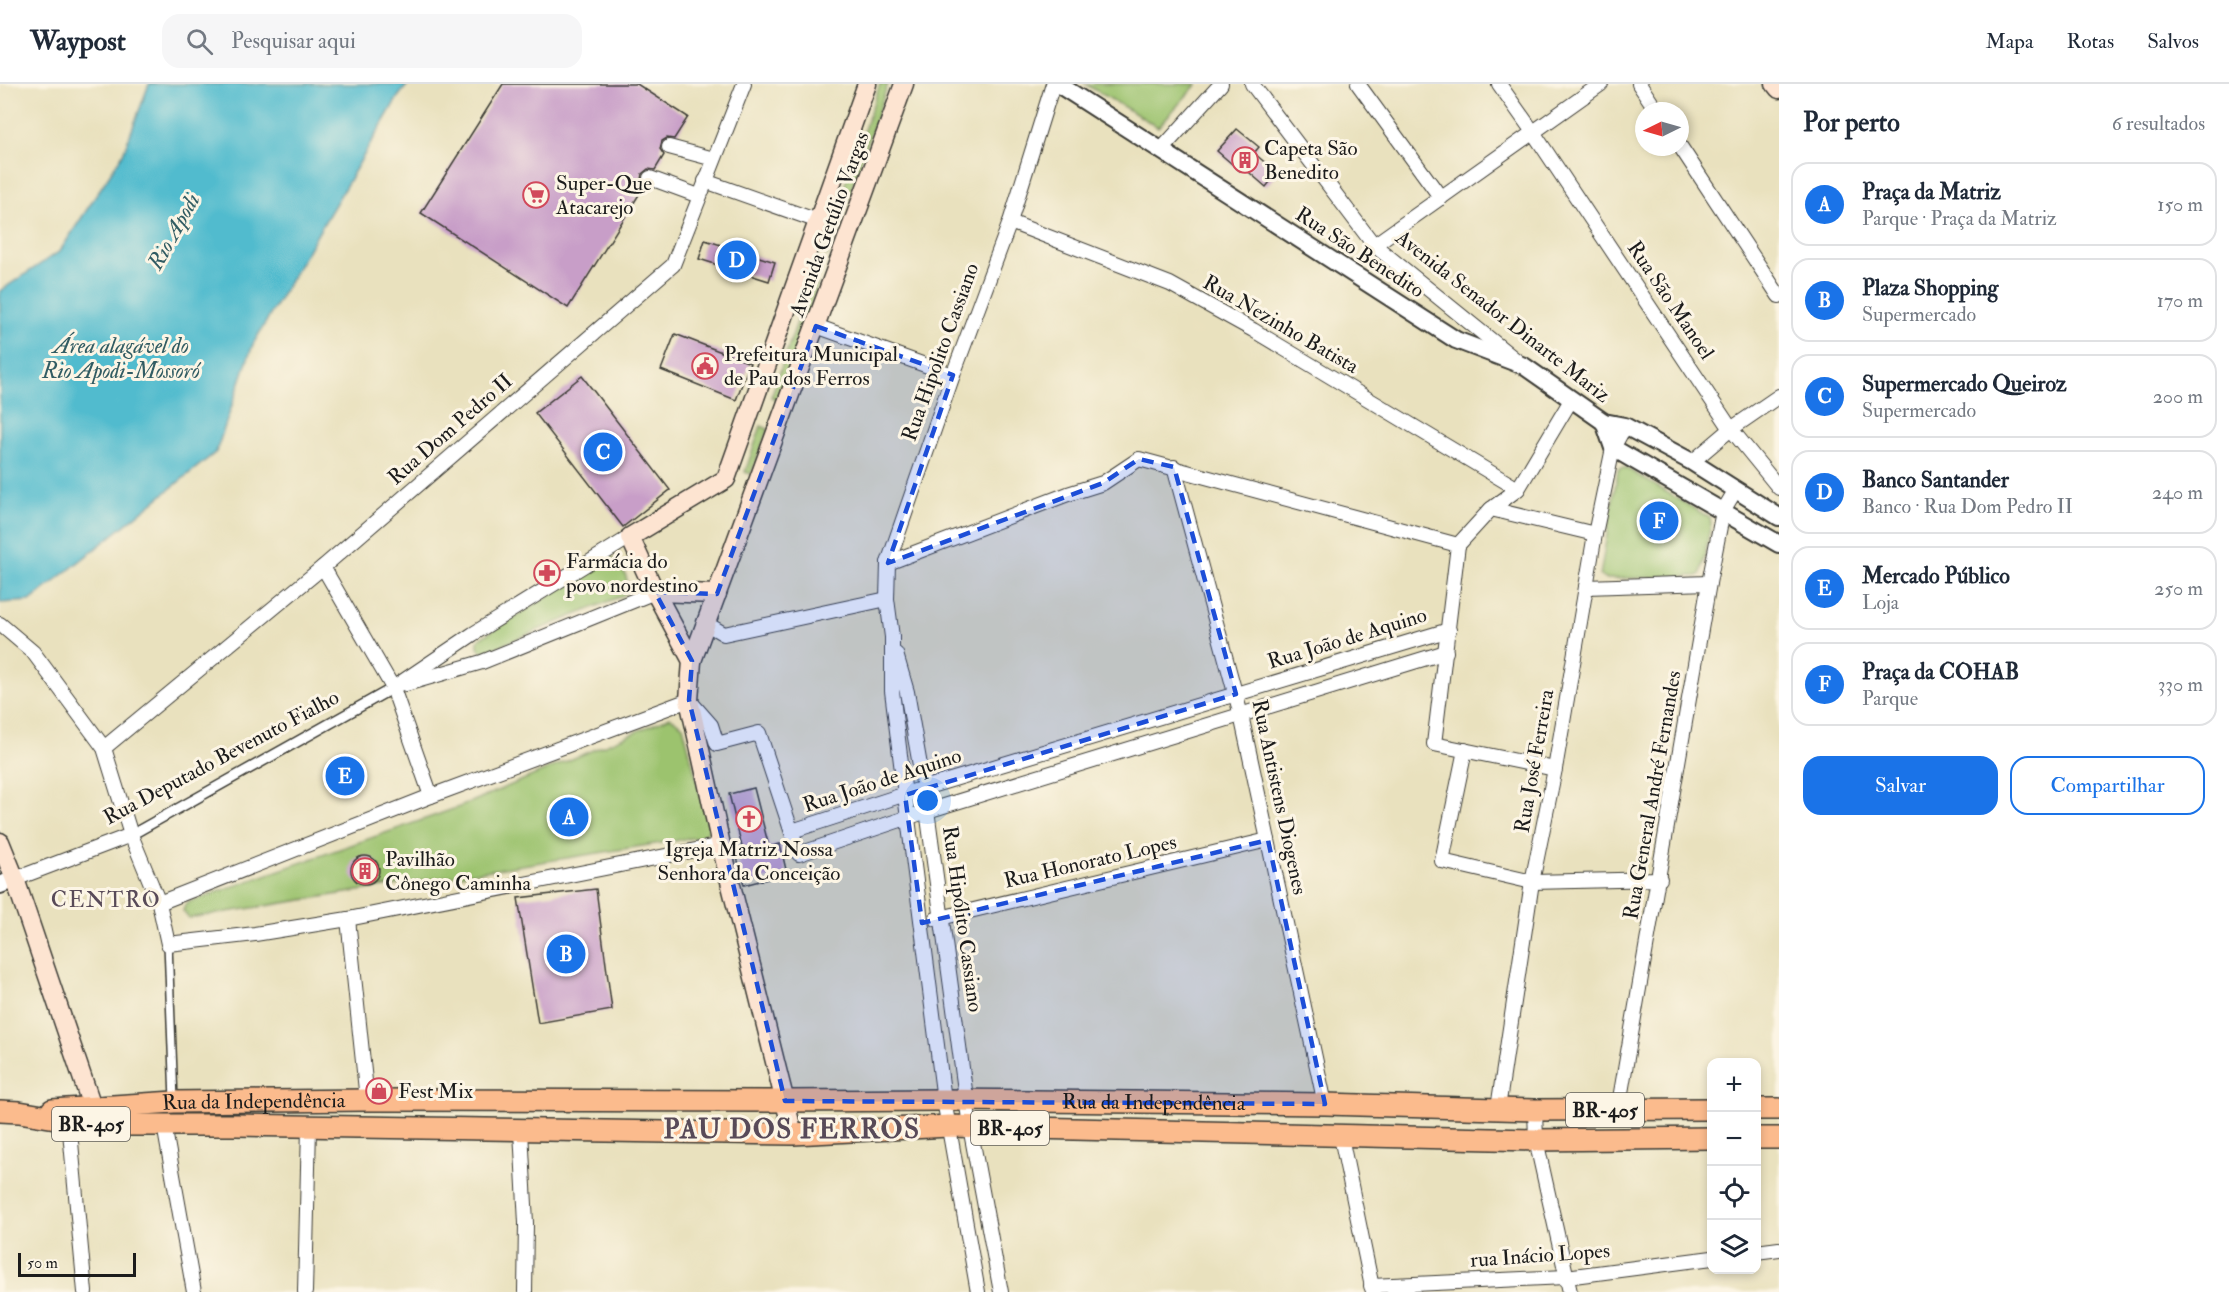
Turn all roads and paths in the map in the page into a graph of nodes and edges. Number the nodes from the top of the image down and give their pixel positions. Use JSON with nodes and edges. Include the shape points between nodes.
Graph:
{"nodes":[{"id":1,"x":744,"y":84,"type":"edge"},
{"id":2,"x":867,"y":84,"type":"edge"},
{"id":3,"x":904,"y":84,"type":"edge"},
{"id":4,"x":1053,"y":84,"type":"edge"},
{"id":5,"x":1058,"y":84,"type":"edge"},
{"id":6,"x":1221,"y":84,"type":"edge"},
{"id":7,"x":1252,"y":84,"type":"edge"},
{"id":8,"x":1358,"y":84,"type":"edge"},
{"id":9,"x":1499,"y":84,"type":"edge"},
{"id":10,"x":1600,"y":84,"type":"edge"},
{"id":11,"x":1639,"y":84,"type":"edge"},
{"id":12,"x":1775,"y":84,"type":"edge"},
{"id":13,"x":1779,"y":89,"type":"edge"},
{"id":14,"x":1651,"y":102,"type":"edge"},
{"id":15,"x":1533,"y":132,"type":"junction"},
{"id":16,"x":669,"y":147,"type":"dead end"},
{"id":17,"x":1161,"y":150,"type":"junction"},
{"id":18,"x":1687,"y":156,"type":"edge"},
{"id":19,"x":714,"y":159,"type":"junction"},
{"id":20,"x":650,"y":178,"type":"dead end"},
{"id":21,"x":705,"y":181,"type":"junction"},
{"id":22,"x":699,"y":196,"type":"junction"},
{"id":23,"x":1441,"y":198,"type":"junction"},
{"id":24,"x":818,"y":221,"type":"junction"},
{"id":25,"x":1010,"y":222,"type":"junction"},
{"id":26,"x":1374,"y":245,"type":"junction"},
{"id":27,"x":1779,"y":296,"type":"edge"},
{"id":28,"x":816,"y":326,"type":"junction"},
{"id":29,"x":1524,"y":366,"type":"junction"},
{"id":30,"x":953,"y":375,"type":"junction"},
{"id":31,"x":1779,"y":396,"type":"edge"},
{"id":32,"x":1571,"y":400,"type":"junction"},
{"id":33,"x":1604,"y":422,"type":"junction"},
{"id":34,"x":1626,"y":426,"type":"junction"},
{"id":35,"x":1731,"y":429,"type":"junction"},
{"id":36,"x":1613,"y":448,"type":"junction"},
{"id":37,"x":1692,"y":462,"type":"junction"},
{"id":38,"x":1174,"y":467,"type":"junction"},
{"id":39,"x":1779,"y":488,"type":"edge"},
{"id":40,"x":1518,"y":489,"type":"junction"},
{"id":41,"x":1735,"y":491,"type":"junction"},
{"id":42,"x":1491,"y":508,"type":"junction"},
{"id":43,"x":1723,"y":511,"type":"junction"},
{"id":44,"x":1779,"y":517,"type":"edge"},
{"id":45,"x":1595,"y":534,"type":"junction"},
{"id":46,"x":630,"y":537,"type":"junction"},
{"id":47,"x":1779,"y":544,"type":"edge"},
{"id":48,"x":1458,"y":545,"type":"junction"},
{"id":49,"x":888,"y":563,"type":"junction"},
{"id":50,"x":323,"y":567,"type":"junction"},
{"id":51,"x":1709,"y":583,"type":"junction"},
{"id":52,"x":1586,"y":587,"type":"junction"},
{"id":53,"x":655,"y":592,"type":"junction"},
{"id":54,"x":717,"y":594,"type":"junction"},
{"id":55,"x":887,"y":599,"type":"junction"},
{"id":56,"x":0,"y":624,"type":"edge"},
{"id":57,"x":706,"y":624,"type":"junction"},
{"id":58,"x":1449,"y":630,"type":"junction"},
{"id":59,"x":892,"y":637,"type":"junction"},
{"id":60,"x":1446,"y":652,"type":"junction"},
{"id":61,"x":692,"y":662,"type":"junction"},
{"id":62,"x":393,"y":688,"type":"junction"},
{"id":63,"x":1236,"y":694,"type":"junction"},
{"id":64,"x":689,"y":700,"type":"junction"},
{"id":65,"x":1241,"y":715,"type":"junction"},
{"id":66,"x":104,"y":748,"type":"junction"},
{"id":67,"x":1465,"y":750,"type":"junction"},
{"id":68,"x":1556,"y":769,"type":"junction"},
{"id":69,"x":924,"y":788,"type":"junction"},
{"id":70,"x":905,"y":795,"type":"junction"},
{"id":71,"x":431,"y":796,"type":"junction"},
{"id":72,"x":927,"y":811,"type":"junction"},
{"id":73,"x":908,"y":818,"type":"junction"},
{"id":74,"x":792,"y":831,"type":"junction"},
{"id":75,"x":131,"y":835,"type":"junction"},
{"id":76,"x":1268,"y":840,"type":"junction"},
{"id":77,"x":0,"y":842,"type":"edge"},
{"id":78,"x":721,"y":846,"type":"junction"},
{"id":79,"x":1660,"y":879,"type":"junction"},
{"id":80,"x":7,"y":882,"type":"edge"},
{"id":81,"x":1532,"y":882,"type":"junction"},
{"id":82,"x":159,"y":903,"type":"junction"},
{"id":83,"x":943,"y":917,"type":"junction"},
{"id":84,"x":348,"y":919,"type":"junction"},
{"id":85,"x":922,"y":922,"type":"junction"},
{"id":86,"x":168,"y":944,"type":"junction"},
{"id":87,"x":367,"y":1100,"type":"junction"},
{"id":88,"x":944,"y":1100,"type":"junction"},
{"id":89,"x":966,"y":1100,"type":"junction"},
{"id":90,"x":785,"y":1101,"type":"junction"},
{"id":91,"x":174,"y":1102,"type":"junction"},
{"id":92,"x":1325,"y":1104,"type":"junction"},
{"id":93,"x":1498,"y":1108,"type":"junction"},
{"id":94,"x":1707,"y":1109,"type":"edge"},
{"id":95,"x":1761,"y":1109,"type":"edge"},
{"id":96,"x":1779,"y":1109,"type":"edge"},
{"id":97,"x":1535,"y":1110,"type":"junction"},
{"id":98,"x":1618,"y":1110,"type":"junction"},
{"id":99,"x":9,"y":1112,"type":"edge"},
{"id":100,"x":96,"y":1116,"type":"junction"},
{"id":101,"x":69,"y":1121,"type":"junction"},
{"id":102,"x":164,"y":1125,"type":"junction"},
{"id":103,"x":309,"y":1126,"type":"junction"},
{"id":104,"x":949,"y":1126,"type":"junction"},
{"id":105,"x":970,"y":1127,"type":"junction"},
{"id":106,"x":521,"y":1131,"type":"junction"},
{"id":107,"x":793,"y":1134,"type":"junction"},
{"id":108,"x":1341,"y":1137,"type":"junction"},
{"id":109,"x":1707,"y":1138,"type":"edge"},
{"id":110,"x":1761,"y":1138,"type":"edge"},
{"id":111,"x":1779,"y":1138,"type":"edge"},
{"id":112,"x":1536,"y":1140,"type":"junction"},
{"id":113,"x":1779,"y":1249,"type":"edge"},
{"id":114,"x":1761,"y":1251,"type":"edge"},
{"id":115,"x":1707,"y":1259,"type":"edge"},
{"id":116,"x":1566,"y":1277,"type":"junction"},
{"id":117,"x":1372,"y":1289,"type":"edge"},
{"id":118,"x":85,"y":1292,"type":"edge"},
{"id":119,"x":194,"y":1292,"type":"edge"},
{"id":120,"x":305,"y":1292,"type":"edge"},
{"id":121,"x":525,"y":1292,"type":"edge"},
{"id":122,"x":978,"y":1292,"type":"edge"},
{"id":123,"x":1001,"y":1292,"type":"edge"},
{"id":124,"x":1570,"y":1292,"type":"edge"}],
"edges":[{"from":1,"to":19,"type":"street","name":"Rua Dom Pedro II"},
{"from":2,"to":24,"type":"main road","name":"Avenida Getúlio Vargas"},
{"from":3,"to":28,"type":"main road","name":"Avenida Getúlio Vargas"},
{"from":4,"to":25,"type":"street","name":"Rua Hipolito Cassiano"},
{"from":5,"to":17,"type":"street","name":"Rua São Benedito"},
{"from":6,"to":17,"type":"street"},
{"from":7,"to":26,"type":"street","name":"Rua São Benedito"},
{"from":8,"to":23,"type":"street"},
{"from":9,"to":15,"type":"street","name":"Rua São Manoel"},
{"from":10,"to":15,"type":"street"},
{"from":11,"to":14,"type":"street"},
{"from":12,"to":13,"type":"main road"},
{"from":15,"to":23,"type":"street"},
{"from":15,"to":35,"type":"street","name":"Rua São Manoel"},
{"from":16,"to":19,"type":"street"},
{"from":17,"to":29,"type":"street","name":"Rua São Benedito","via":[[1456,340]]},
{"from":18,"to":27,"type":"street"},
{"from":19,"to":21,"type":"street","name":"Rua Dom Pedro II"},
{"from":20,"to":22,"type":"street"},
{"from":21,"to":22,"type":"street","name":"Rua Dom Pedro II"},
{"from":21,"to":24,"type":"street"},
{"from":22,"to":50,"type":"street","name":"Rua Dom Pedro II","via":[[673,265]]},
{"from":23,"to":26,"type":"street"},
{"from":24,"to":46,"type":"main road","name":"Avenida Getúlio Vargas","via":[[726,479]]},
{"from":25,"to":30,"type":"street","name":"Rua Hipolito Cassiano"},
{"from":25,"to":40,"type":"street","name":"Rua Nezinho Batista","via":[[1170,284]]},
{"from":26,"to":29,"type":"street","name":"Avenida Senador Dinarte Mariz"},
{"from":28,"to":30,"type":"street"},
{"from":28,"to":54,"type":"main road","name":"Avenida Getúlio Vargas"},
{"from":29,"to":32,"type":"street","name":"Avenida Senador Dinarte Mariz"},
{"from":30,"to":49,"type":"street","name":"Rua Hipolito Cassiano"},
{"from":31,"to":35,"type":"street"},
{"from":32,"to":33,"type":"street","name":"Avenida Senador Dinarte Mariz"},
{"from":32,"to":40,"type":"street"},
{"from":33,"to":34,"type":"street","name":"Avenida Senador Dinarte Mariz"},
{"from":33,"to":36,"type":"street","name":"Avenida Senador Dinarte Mariz"},
{"from":34,"to":36,"type":"street","name":"Rua José Ferreira"},
{"from":34,"to":37,"type":"street","name":"Avenida Senador Dinarte Mariz"},
{"from":35,"to":37,"type":"street"},
{"from":35,"to":39,"type":"street","name":"Rua São Manoel"},
{"from":36,"to":43,"type":"street"},
{"from":36,"to":45,"type":"street","name":"Rua José Ferreira"},
{"from":37,"to":41,"type":"street","name":"Avenida Senador Dinarte Mariz"},
{"from":38,"to":48,"type":"street"},
{"from":38,"to":49,"type":"street","via":[[1139,459],[1103,483]]},
{"from":38,"to":63,"type":"street","name":"Rua Antistens Diogenes"},
{"from":40,"to":42,"type":"street"},
{"from":41,"to":43,"type":"street","name":"Rua General André Fernandes"},
{"from":41,"to":44,"type":"street","name":"Avenida Senador Dinarte Mariz"},
{"from":42,"to":45,"type":"street"},
{"from":42,"to":48,"type":"street"},
{"from":43,"to":47,"type":"street"},
{"from":43,"to":51,"type":"street","name":"Rua General André Fernandes"},
{"from":45,"to":52,"type":"street","name":"Rua José Ferreira"},
{"from":46,"to":53,"type":"main road"},
{"from":46,"to":62,"type":"street"},
{"from":48,"to":58,"type":"street"},
{"from":49,"to":55,"type":"street","name":"Rua Hipolito Cassiano"},
{"from":50,"to":62,"type":"street"},
{"from":50,"to":66,"type":"street","name":"Rua Dom Pedro II"},
{"from":51,"to":52,"type":"street"},
{"from":51,"to":79,"type":"street","name":"Rua General André Fernandes"},
{"from":52,"to":68,"type":"street","name":"Rua José Ferreira"},
{"from":53,"to":54,"type":"main road"},
{"from":53,"to":61,"type":"main road"},
{"from":53,"to":62,"type":"street","via":[[483,662]]},
{"from":54,"to":57,"type":"main road","name":"Avenida Getúlio Vargas"},
{"from":55,"to":57,"type":"street","via":[[724,634]]},
{"from":55,"to":59,"type":"street","name":"Rua Hipolito Cassiano"},
{"from":56,"to":66,"type":"street","via":[[33,652]]},
{"from":57,"to":61,"type":"main road","name":"Avenida Getúlio Vargas"},
{"from":58,"to":60,"type":"street"},
{"from":58,"to":63,"type":"street","name":"Rua João de Aquino"},
{"from":59,"to":69,"type":"street","name":"Rua Hipólito Cassiano","via":[[907,692]]},
{"from":59,"to":70,"type":"street","name":"Rua Hipólito Cassiano","via":[[892,691]]},
{"from":60,"to":65,"type":"street","name":"Rua João de Aquino"},
{"from":60,"to":67,"type":"street","via":[[1434,744]]},
{"from":61,"to":64,"type":"main road","name":"Avenida Getúlio Vargas"},
{"from":62,"to":71,"type":"street"},
{"from":62,"to":75,"type":"street","name":"Rua Deputado Bevenuto Fialho"},
{"from":63,"to":65,"type":"street","name":"Rua Antistens Diogenes"},
{"from":63,"to":69,"type":"street","name":"Rua João de Aquino"},
{"from":64,"to":71,"type":"street"},
{"from":64,"to":74,"type":"street","via":[[711,725],[717,744],[759,733]]},
{"from":64,"to":78,"type":"main road","name":"Avenida Getúlio Vargas"},
{"from":65,"to":72,"type":"street","name":"Rua João de Aquino"},
{"from":65,"to":76,"type":"street","name":"Rua Antistens Diogenes"},
{"from":66,"to":75,"type":"street"},
{"from":67,"to":68,"type":"street"},
{"from":67,"to":81,"type":"street","via":[[1442,861]]},
{"from":68,"to":81,"type":"street","name":"Rua José Ferreira"},
{"from":69,"to":70,"type":"street","name":"Rua João de Aquino"},
{"from":69,"to":72,"type":"street","name":"Rua Hipólito Cassiano"},
{"from":70,"to":73,"type":"street","name":"Rua Hipólito Cassiano"},
{"from":70,"to":74,"type":"street","name":"Rua João de Aquino"},
{"from":71,"to":82,"type":"street"},
{"from":72,"to":73,"type":"street","name":"Rua João de Aquino"},
{"from":72,"to":83,"type":"street","name":"Rua Hipólito Cassiano"},
{"from":73,"to":74,"type":"street","name":"Rua João de Aquino","via":[[800,854]]},
{"from":73,"to":85,"type":"street","name":"Rua Hipólito Cassiano"},
{"from":75,"to":80,"type":"street","name":"Rua Deputado Bevenuto Fialho"},
{"from":75,"to":82,"type":"street"},
{"from":76,"to":83,"type":"street","name":"Rua Honorato Lopes"},
{"from":76,"to":92,"type":"street","name":"Rua Antistens Diogenes"},
{"from":77,"to":80,"type":"main road"},
{"from":78,"to":84,"type":"street"},
{"from":78,"to":90,"type":"main road","name":"Avenida Getúlio Vargas"},
{"from":79,"to":81,"type":"street"},
{"from":79,"to":98,"type":"street","name":"Rua General André Fernandes"},
{"from":80,"to":100,"type":"main road"},
{"from":81,"to":93,"type":"street","name":"Rua José Ferreira"},
{"from":82,"to":86,"type":"street"},
{"from":83,"to":85,"type":"street","name":"Rua Honorato Lopes"},
{"from":83,"to":89,"type":"street","name":"Rua Hipólito Cassiano"},
{"from":84,"to":86,"type":"street"},
{"from":84,"to":87,"type":"street"},
{"from":85,"to":88,"type":"street","name":"Rua Hipólito Cassiano"},
{"from":86,"to":91,"type":"lane"},
{"from":87,"to":90,"type":"highway","name":"Rua da Independência","number":"BR-405"},
{"from":87,"to":91,"type":"highway","name":"Rua da Independência","number":"BR-405"},
{"from":88,"to":89,"type":"highway","name":"Rua da Independência","number":"BR-405"},
{"from":88,"to":90,"type":"highway","name":"Rua da Independência","number":"BR-405"},
{"from":88,"to":104,"type":"street","name":"Rua Hipólito Cassiano"},
{"from":89,"to":92,"type":"highway","name":"Rua da Independência","number":"BR-405"},
{"from":89,"to":105,"type":"street","name":"Rua Hipólito Cassiano"},
{"from":90,"to":107,"type":"main road","name":"Avenida Getúlio Vargas"},
{"from":91,"to":100,"type":"highway","name":"Rua da Independência","number":"BR-405"},
{"from":92,"to":93,"type":"highway","name":"Rua da Independência","number":"BR-405"},
{"from":93,"to":97,"type":"highway","name":"Rua da Independência","number":"BR-405"},
{"from":94,"to":98,"type":"highway","name":"Rua da Independência","number":"BR-405"},
{"from":95,"to":96,"type":"highway"},
{"from":97,"to":98,"type":"highway","name":"Rua da Independência","number":"BR-405"},
{"from":97,"to":112,"type":"street"},
{"from":99,"to":100,"type":"highway","number":"BR-405"},
{"from":99,"to":101,"type":"highway","number":"BR-405"},
{"from":100,"to":101,"type":"highway","number":"BR-405"},
{"from":100,"to":102,"type":"highway","number":"BR-405"},
{"from":101,"to":118,"type":"street"},
{"from":102,"to":103,"type":"highway","name":"Rua da Independência","number":"BR-405"},
{"from":102,"to":119,"type":"street"},
{"from":103,"to":106,"type":"highway","name":"Rua da Independência","number":"BR-405"},
{"from":103,"to":120,"type":"street"},
{"from":104,"to":105,"type":"highway","name":"Rua da Independência","number":"BR-405"},
{"from":104,"to":107,"type":"highway","name":"Rua da Independência","number":"BR-405"},
{"from":104,"to":122,"type":"street","name":"Rua Hipólito Cassiano"},
{"from":105,"to":108,"type":"highway","name":"Rua da Independência","number":"BR-405"},
{"from":105,"to":123,"type":"street","name":"Rua Hipólito Cassiano"},
{"from":106,"to":107,"type":"highway","name":"Rua da Independência","number":"BR-405"},
{"from":106,"to":121,"type":"street"},
{"from":108,"to":112,"type":"highway","name":"Rua da Independência","number":"BR-405"},
{"from":108,"to":117,"type":"street"},
{"from":109,"to":112,"type":"highway","name":"Rua da Independência","number":"BR-405"},
{"from":110,"to":111,"type":"highway"},
{"from":112,"to":116,"type":"street"},
{"from":113,"to":114,"type":"street"},
{"from":115,"to":116,"type":"street","name":"rua Inácio Lopes"},
{"from":116,"to":117,"type":"street","name":"rua Inácio Lopes"},
{"from":116,"to":124,"type":"street"}]}
